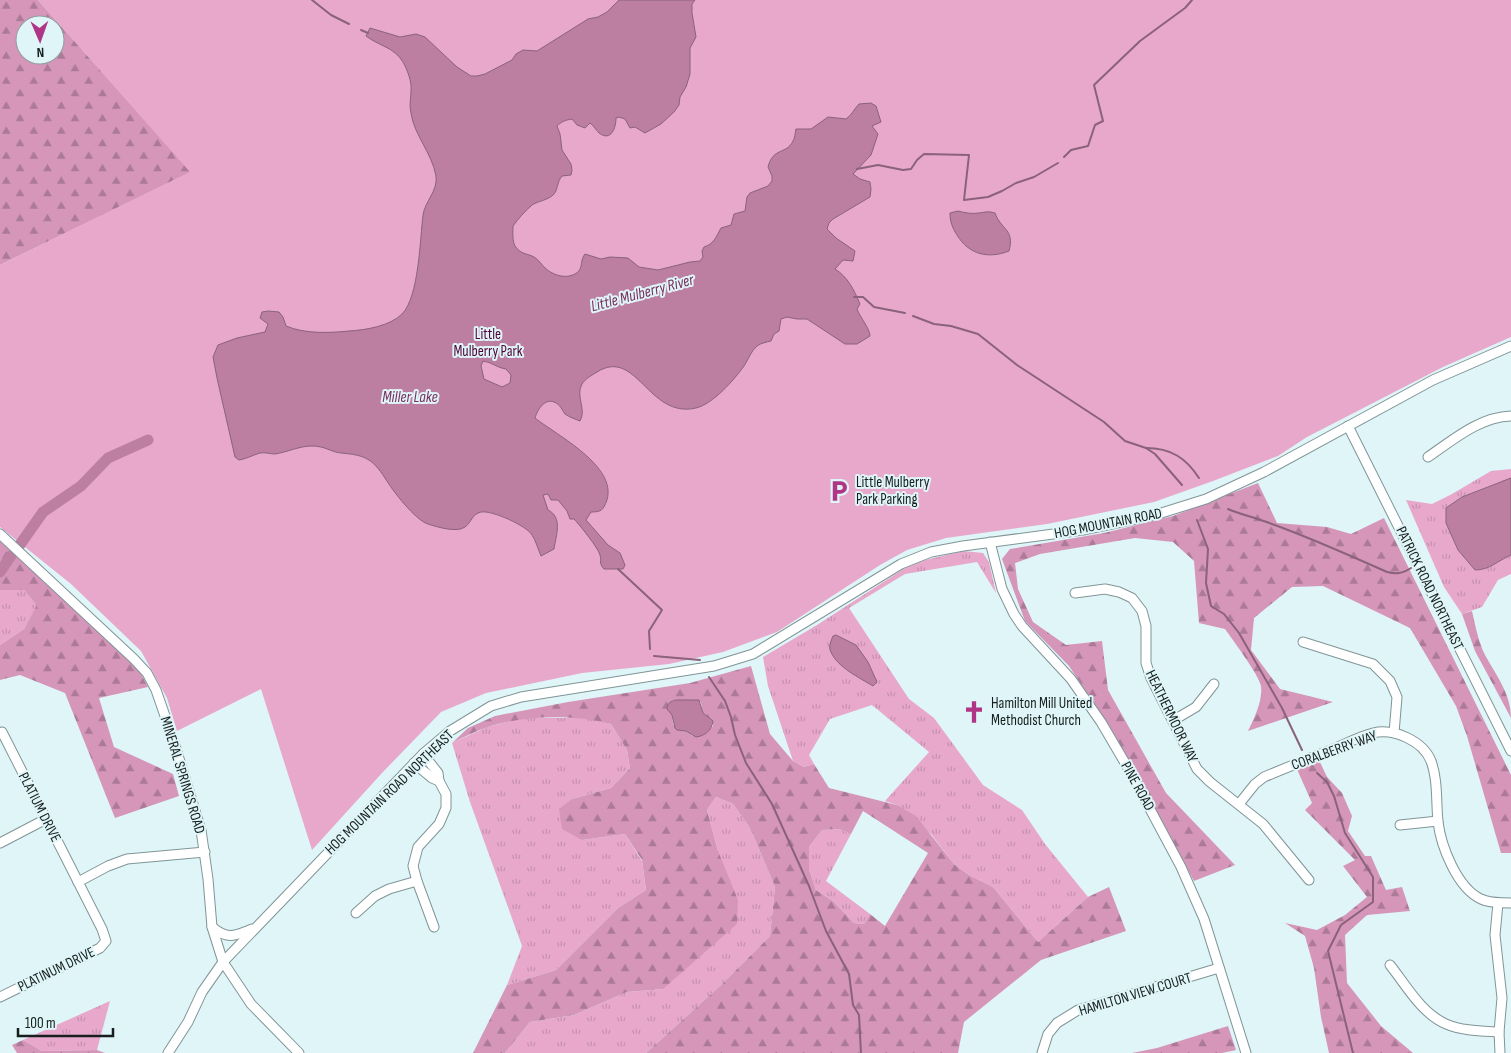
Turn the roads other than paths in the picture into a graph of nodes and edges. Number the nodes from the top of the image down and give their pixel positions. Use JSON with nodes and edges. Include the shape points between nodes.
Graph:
{"nodes":[{"id":1,"x":1511,"y":346,"type":"edge"},
{"id":2,"x":1511,"y":416,"type":"edge"},
{"id":3,"x":1348,"y":426,"type":"junction"},
{"id":4,"x":1428,"y":457,"type":"dead end"},
{"id":5,"x":0,"y":534,"type":"edge"},
{"id":6,"x":990,"y":542,"type":"junction"},
{"id":7,"x":1075,"y":593,"type":"dead end"},
{"id":8,"x":1303,"y":642,"type":"dead end"},
{"id":9,"x":698,"y":670,"type":"joint"},
{"id":10,"x":1214,"y":684,"type":"dead end"},
{"id":11,"x":1174,"y":720,"type":"junction"},
{"id":12,"x":2,"y":732,"type":"dead end"},
{"id":13,"x":1394,"y":733,"type":"junction"},
{"id":14,"x":1511,"y":751,"type":"edge"},
{"id":15,"x":424,"y":754,"type":"junction"},
{"id":16,"x":414,"y":764,"type":"junction"},
{"id":17,"x":439,"y":781,"type":"junction"},
{"id":18,"x":1239,"y":804,"type":"junction"},
{"id":19,"x":46,"y":819,"type":"junction"},
{"id":20,"x":1438,"y":821,"type":"junction"},
{"id":21,"x":1400,"y":826,"type":"dead end"},
{"id":22,"x":0,"y":843,"type":"edge"},
{"id":23,"x":205,"y":852,"type":"junction"},
{"id":24,"x":1309,"y":880,"type":"dead end"},
{"id":25,"x":416,"y":881,"type":"junction"},
{"id":26,"x":78,"y":882,"type":"junction"},
{"id":27,"x":1498,"y":903,"type":"junction"},
{"id":28,"x":1510,"y":903,"type":"edge"},
{"id":29,"x":356,"y":913,"type":"dead end"},
{"id":30,"x":434,"y":927,"type":"dead end"},
{"id":31,"x":212,"y":928,"type":"junction"},
{"id":32,"x":254,"y":928,"type":"junction"},
{"id":33,"x":223,"y":962,"type":"junction"},
{"id":34,"x":1390,"y":964,"type":"dead end"},
{"id":35,"x":1219,"y":968,"type":"junction"},
{"id":36,"x":0,"y":997,"type":"edge"},
{"id":37,"x":1499,"y":1032,"type":"junction"},
{"id":38,"x":168,"y":1053,"type":"edge"},
{"id":39,"x":299,"y":1053,"type":"edge"},
{"id":40,"x":1042,"y":1053,"type":"edge"},
{"id":41,"x":1246,"y":1053,"type":"edge"},
{"id":42,"x":1500,"y":1053,"type":"edge"}],
"edges":[{"from":1,"to":3,"type":"street","name":"HOG MOUNTAIN ROAD","via":[[1433,380]]},
{"from":2,"to":4,"type":"street","via":[[1488,420]]},
{"from":3,"to":6,"type":"street","name":"HOG MOUNTAIN ROAD","via":[[1237,486],[1206,499],[1155,515],[1083,530]]},
{"from":3,"to":14,"type":"street","name":"PATRICK ROAD NORTHEAST"},
{"from":5,"to":23,"type":"street","name":"MINERAL SPRINGS ROAD","via":[[147,673],[175,746]]},
{"from":6,"to":9,"type":"street","name":"HOG MOUNTAIN ROAD","via":[[931,552],[901,564],[753,654]]},
{"from":6,"to":35,"type":"street","name":"PINE ROAD","via":[[1002,589],[1014,614],[1071,680],[1101,722],[1169,842],[1204,919]]},
{"from":7,"to":11,"type":"street","name":"HEATHERMOOR WAY","via":[[1106,589],[1132,598],[1142,611],[1146,626],[1146,663],[1151,678]]},
{"from":8,"to":13,"type":"street","via":[[1373,664],[1390,681],[1397,697]]},
{"from":9,"to":15,"type":"street","name":"HOG MOUNTAIN ROAD NORTHEAST","via":[[521,697],[491,706],[450,731]]},
{"from":10,"to":11,"type":"street","via":[[1196,707]]},
{"from":11,"to":18,"type":"street","name":"HEATHERMOOR WAY","via":[[1197,769]]},
{"from":12,"to":19,"type":"street","name":"PLATIUM DRIVE"},
{"from":13,"to":18,"type":"street","name":"CORALBERRY WAY","via":[[1374,732],[1264,777]]},
{"from":13,"to":20,"type":"street","name":"CORALBERRY WAY","via":[[1414,742],[1430,759]]},
{"from":15,"to":16,"type":"street","name":"HOG MOUNTAIN ROAD NORTHEAST"},
{"from":15,"to":17,"type":"street","via":[[438,773]]},
{"from":16,"to":17,"type":"street"},
{"from":16,"to":32,"type":"street","name":"HOG MOUNTAIN ROAD NORTHEAST"},
{"from":17,"to":25,"type":"street","via":[[446,794],[446,808],[439,824],[418,848],[413,866]]},
{"from":18,"to":24,"type":"street","name":"HEATHERMOOR WAY","via":[[1263,824]]},
{"from":19,"to":22,"type":"street"},
{"from":19,"to":26,"type":"street","name":"PLATIUM DRIVE"},
{"from":20,"to":21,"type":"street"},
{"from":20,"to":27,"type":"street","name":"CORALBERRY WAY","via":[[1459,880],[1481,899]]},
{"from":23,"to":26,"type":"street","via":[[127,859]]},
{"from":23,"to":31,"type":"street","name":"MINERAL SPRINGS ROAD"},
{"from":25,"to":29,"type":"street","via":[[375,896]]},
{"from":25,"to":30,"type":"street"},
{"from":26,"to":36,"type":"street","name":"PLATINUM DRIVE","via":[[106,941],[100,948]]},
{"from":27,"to":28,"type":"street","name":"CORALBERRY WAY"},
{"from":27,"to":37,"type":"street","via":[[1495,935],[1502,998]]},
{"from":31,"to":32,"type":"street","via":[[230,936]]},
{"from":31,"to":33,"type":"street","name":"MINERAL SPRINGS ROAD"},
{"from":32,"to":33,"type":"street","name":"HOG MOUNTAIN ROAD NORTHEAST"},
{"from":33,"to":38,"type":"street","name":"HOG MOUNTAIN ROAD NORTHEAST"},
{"from":33,"to":39,"type":"street","name":"MINERAL SPRINGS ROAD","via":[[251,1004]]},
{"from":34,"to":37,"type":"street","via":[[1424,1008],[1445,1023]]},
{"from":35,"to":40,"type":"street","name":"HAMILTON VIEW COURT","via":[[1078,1010],[1053,1028]]},
{"from":35,"to":41,"type":"street","name":"PINE ROAD"},
{"from":37,"to":42,"type":"street"}]}
